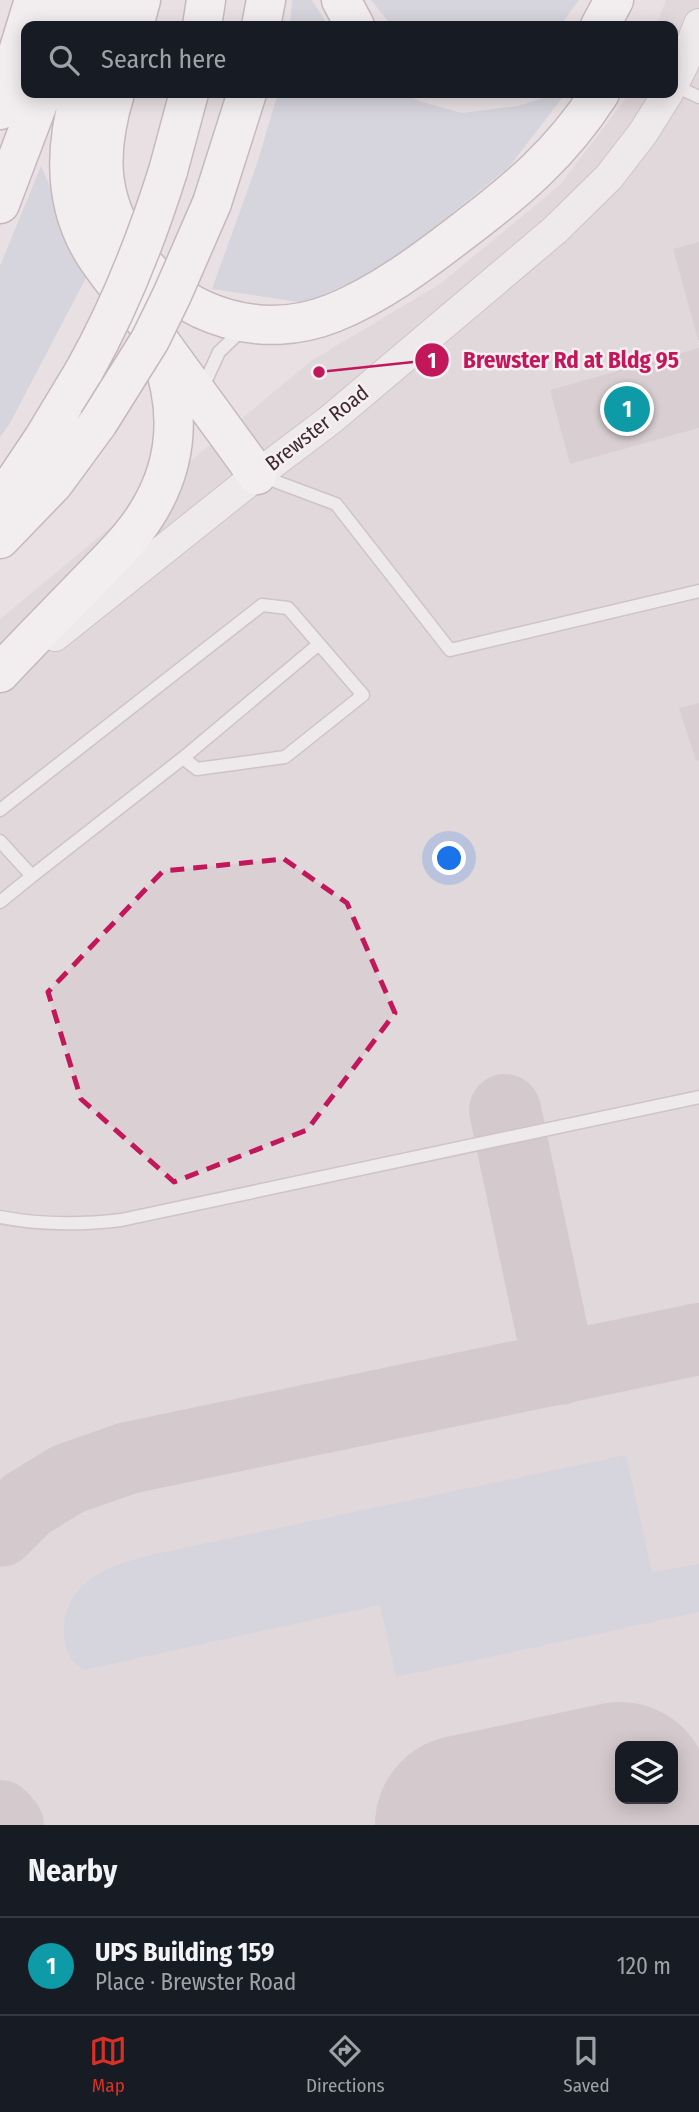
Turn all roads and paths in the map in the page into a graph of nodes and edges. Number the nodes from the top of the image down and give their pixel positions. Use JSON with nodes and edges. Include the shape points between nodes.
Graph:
{"nodes":[{"id":1,"x":34,"y":0,"type":"edge"},
{"id":2,"x":69,"y":0,"type":"edge"},
{"id":3,"x":107,"y":0,"type":"edge"},
{"id":4,"x":141,"y":0,"type":"edge"},
{"id":5,"x":206,"y":0,"type":"edge"},
{"id":6,"x":266,"y":0,"type":"edge"},
{"id":7,"x":341,"y":0,"type":"edge"},
{"id":8,"x":614,"y":0,"type":"edge"},
{"id":9,"x":627,"y":0,"type":"edge"},
{"id":10,"x":28,"y":21,"type":"edge"},
{"id":11,"x":63,"y":21,"type":"edge"},
{"id":12,"x":101,"y":21,"type":"edge"},
{"id":13,"x":135,"y":21,"type":"edge"},
{"id":14,"x":203,"y":21,"type":"edge"},
{"id":15,"x":262,"y":21,"type":"edge"},
{"id":16,"x":352,"y":21,"type":"edge"},
{"id":17,"x":603,"y":21,"type":"edge"},
{"id":18,"x":623,"y":21,"type":"edge"},
{"id":19,"x":699,"y":24,"type":"edge"},
{"id":20,"x":21,"y":42,"type":"edge"},
{"id":21,"x":678,"y":75,"type":"edge"},
{"id":22,"x":678,"y":87,"type":"edge"},
{"id":23,"x":699,"y":97,"type":"edge"},
{"id":24,"x":39,"y":98,"type":"edge"},
{"id":25,"x":79,"y":98,"type":"edge"},
{"id":26,"x":114,"y":98,"type":"edge"},
{"id":27,"x":187,"y":98,"type":"edge"},
{"id":28,"x":245,"y":98,"type":"edge"},
{"id":29,"x":597,"y":98,"type":"edge"},
{"id":30,"x":665,"y":98,"type":"edge"},
{"id":31,"x":0,"y":110,"type":"edge"},
{"id":32,"x":0,"y":204,"type":"edge"},
{"id":33,"x":146,"y":322,"type":"junction"},
{"id":34,"x":248,"y":323,"type":"junction"},
{"id":35,"x":199,"y":396,"type":"junction"},
{"id":36,"x":257,"y":475,"type":"junction"},
{"id":37,"x":0,"y":503,"type":"edge"},
{"id":38,"x":0,"y":539,"type":"edge"},
{"id":39,"x":699,"y":592,"type":"edge"},
{"id":40,"x":320,"y":644,"type":"junction"},
{"id":41,"x":0,"y":673,"type":"edge"},
{"id":42,"x":0,"y":680,"type":"edge"},
{"id":43,"x":183,"y":758,"type":"junction"},
{"id":44,"x":0,"y":810,"type":"edge"},
{"id":45,"x":0,"y":841,"type":"edge"},
{"id":46,"x":32,"y":876,"type":"junction"},
{"id":47,"x":0,"y":902,"type":"edge"},
{"id":48,"x":699,"y":1097,"type":"edge"},
{"id":49,"x":0,"y":1217,"type":"edge"}],
"edges":[{"from":1,"to":10,"type":"highway"},
{"from":2,"to":11,"type":"highway"},
{"from":3,"to":12,"type":"highway"},
{"from":4,"to":13,"type":"highway"},
{"from":5,"to":14,"type":"highway"},
{"from":6,"to":15,"type":"highway"},
{"from":7,"to":16,"type":"highway"},
{"from":8,"to":17,"type":"highway"},
{"from":9,"to":18,"type":"highway"},
{"from":19,"to":21,"type":"street"},
{"from":20,"to":31,"type":"highway"},
{"from":22,"to":23,"type":"lane"},
{"from":24,"to":32,"type":"highway"},
{"from":25,"to":33,"type":"highway","via":[[69,162],[76,215],[97,258]]},
{"from":26,"to":34,"type":"highway","via":[[104,137],[103,166],[107,195],[121,231],[144,264],[174,294],[209,313]]},
{"from":27,"to":37,"type":"highway","bridge":true,"via":[[168,171],[118,306],[84,371]]},
{"from":28,"to":38,"type":"highway","bridge":true,"via":[[212,203],[149,340],[54,483]]},
{"from":29,"to":34,"type":"highway","via":[[546,162],[481,218],[403,274],[332,314],[291,323]]},
{"from":30,"to":36,"type":"street","name":"Brewster Road","via":[[609,177],[555,230],[330,420]]},
{"from":33,"to":35,"type":"highway"},
{"from":33,"to":41,"type":"highway","via":[[173,401],[175,419],[167,470],[146,514],[124,543]]},
{"from":34,"to":35,"type":"lane","via":[[219,352]]},
{"from":35,"to":36,"type":"highway"},
{"from":36,"to":39,"type":"lane","via":[[336,504],[450,650]]},
{"from":36,"to":42,"type":"street","name":"Brewster Road"},
{"from":40,"to":43,"type":"lane"},
{"from":40,"to":43,"type":"lane","via":[[363,695],[285,757],[197,769]]},
{"from":40,"to":44,"type":"lane","via":[[288,608],[262,605]]},
{"from":43,"to":46,"type":"lane"},
{"from":45,"to":46,"type":"lane"},
{"from":46,"to":47,"type":"lane"},
{"from":48,"to":49,"type":"lane","via":[[121,1220],[71,1225]]}]}
